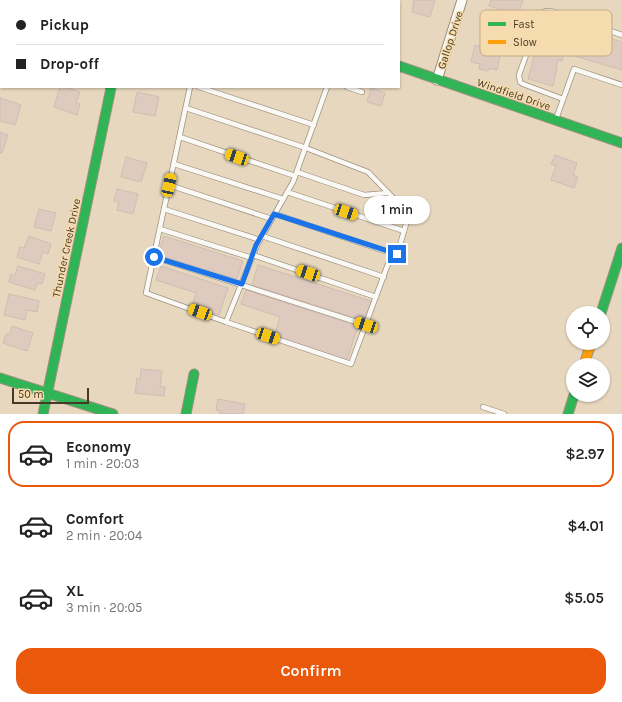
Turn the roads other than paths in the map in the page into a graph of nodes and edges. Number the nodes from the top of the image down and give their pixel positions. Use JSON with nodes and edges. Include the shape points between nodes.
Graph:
{"nodes":[{"id":1,"x":462,"y":0,"type":"edge"},
{"id":2,"x":612,"y":32,"type":"edge"},
{"id":3,"x":622,"y":36,"type":"edge"},
{"id":4,"x":526,"y":56,"type":"edge"},
{"id":5,"x":400,"y":66,"type":"edge"},
{"id":6,"x":437,"y":80,"type":"junction"},
{"id":7,"x":622,"y":85,"type":"edge"},
{"id":8,"x":111,"y":88,"type":"edge"},
{"id":9,"x":190,"y":88,"type":"edge"},
{"id":10,"x":202,"y":88,"type":"edge"},
{"id":11,"x":327,"y":88,"type":"edge"},
{"id":12,"x":350,"y":88,"type":"edge"},
{"id":13,"x":362,"y":92,"type":"dead end"},
{"id":14,"x":563,"y":99,"type":"junction"},
{"id":15,"x":186,"y":108,"type":"junction"},
{"id":16,"x":555,"y":120,"type":"junction"},
{"id":17,"x":314,"y":126,"type":"junction"},
{"id":18,"x":180,"y":137,"type":"junction"},
{"id":19,"x":622,"y":143,"type":"edge"},
{"id":20,"x":306,"y":148,"type":"junction"},
{"id":21,"x":174,"y":164,"type":"junction"},
{"id":22,"x":296,"y":174,"type":"junction"},
{"id":23,"x":169,"y":185,"type":"junction"},
{"id":24,"x":287,"y":192,"type":"junction"},
{"id":25,"x":388,"y":193,"type":"junction"},
{"id":26,"x":283,"y":199,"type":"junction"},
{"id":27,"x":164,"y":209,"type":"junction"},
{"id":28,"x":273,"y":216,"type":"junction"},
{"id":29,"x":160,"y":229,"type":"junction"},
{"id":30,"x":404,"y":231,"type":"junction"},
{"id":31,"x":261,"y":238,"type":"junction"},
{"id":32,"x":622,"y":248,"type":"edge"},
{"id":33,"x":397,"y":254,"type":"junction"},
{"id":34,"x":252,"y":256,"type":"junction"},
{"id":35,"x":154,"y":257,"type":"junction"},
{"id":36,"x":384,"y":277,"type":"junction"},
{"id":37,"x":242,"y":284,"type":"junction"},
{"id":38,"x":376,"y":297,"type":"junction"},
{"id":39,"x":603,"y":306,"type":"edge"},
{"id":40,"x":226,"y":322,"type":"junction"},
{"id":41,"x":366,"y":325,"type":"junction"},
{"id":42,"x":194,"y":374,"type":"dead end"},
{"id":43,"x":0,"y":378,"type":"edge"},
{"id":44,"x":48,"y":393,"type":"junction"},
{"id":45,"x":572,"y":402,"type":"edge"},
{"id":46,"x":483,"y":407,"type":"dead end"},
{"id":47,"x":44,"y":414,"type":"edge"},
{"id":48,"x":113,"y":414,"type":"edge"},
{"id":49,"x":186,"y":414,"type":"edge"},
{"id":50,"x":504,"y":414,"type":"edge"},
{"id":51,"x":568,"y":414,"type":"edge"}],
"edges":[{"from":1,"to":6,"type":"street","name":"Gallop Drive"},
{"from":2,"to":3,"type":"lane"},
{"from":4,"to":14,"type":"lane","via":[[520,82]]},
{"from":5,"to":6,"type":"street","name":"Windfield Drive"},
{"from":6,"to":16,"type":"street","name":"Windfield Drive"},
{"from":7,"to":14,"type":"lane","via":[[574,69]]},
{"from":8,"to":44,"type":"street","name":"Thunder Creek Drive"},
{"from":9,"to":15,"type":"lane"},
{"from":10,"to":17,"type":"lane"},
{"from":11,"to":17,"type":"lane"},
{"from":12,"to":13,"type":"lane"},
{"from":14,"to":16,"type":"lane"},
{"from":15,"to":18,"type":"lane"},
{"from":15,"to":20,"type":"lane"},
{"from":16,"to":19,"type":"street","name":"Windfield Drive"},
{"from":17,"to":20,"type":"lane"},
{"from":18,"to":21,"type":"lane"},
{"from":18,"to":22,"type":"lane"},
{"from":20,"to":22,"type":"lane"},
{"from":20,"to":25,"type":"lane","via":[[368,172]]},
{"from":21,"to":23,"type":"lane"},
{"from":21,"to":26,"type":"lane"},
{"from":22,"to":24,"type":"lane"},
{"from":22,"to":25,"type":"lane","via":[[364,195]]},
{"from":23,"to":27,"type":"lane"},
{"from":23,"to":28,"type":"lane"},
{"from":24,"to":26,"type":"lane"},
{"from":24,"to":30,"type":"lane"},
{"from":25,"to":30,"type":"lane","via":[[408,214]]},
{"from":26,"to":28,"type":"lane"},
{"from":27,"to":29,"type":"lane"},
{"from":27,"to":31,"type":"lane"},
{"from":28,"to":31,"type":"lane"},
{"from":28,"to":33,"type":"lane"},
{"from":29,"to":34,"type":"lane"},
{"from":29,"to":35,"type":"lane"},
{"from":30,"to":33,"type":"lane"},
{"from":31,"to":34,"type":"lane"},
{"from":31,"to":36,"type":"lane"},
{"from":32,"to":39,"type":"street"},
{"from":33,"to":36,"type":"lane","via":[[388,264]]},
{"from":34,"to":37,"type":"lane"},
{"from":34,"to":38,"type":"lane"},
{"from":35,"to":37,"type":"lane"},
{"from":35,"to":40,"type":"lane","via":[[146,293]]},
{"from":36,"to":38,"type":"lane"},
{"from":37,"to":40,"type":"lane"},
{"from":37,"to":41,"type":"lane"},
{"from":38,"to":41,"type":"lane"},
{"from":40,"to":41,"type":"lane","via":[[351,364]]},
{"from":42,"to":49,"type":"street"},
{"from":43,"to":44,"type":"street"},
{"from":44,"to":47,"type":"street","name":"Thunder Creek Drive"},
{"from":44,"to":48,"type":"street"},
{"from":45,"to":51,"type":"street"},
{"from":46,"to":50,"type":"lane"}]}
